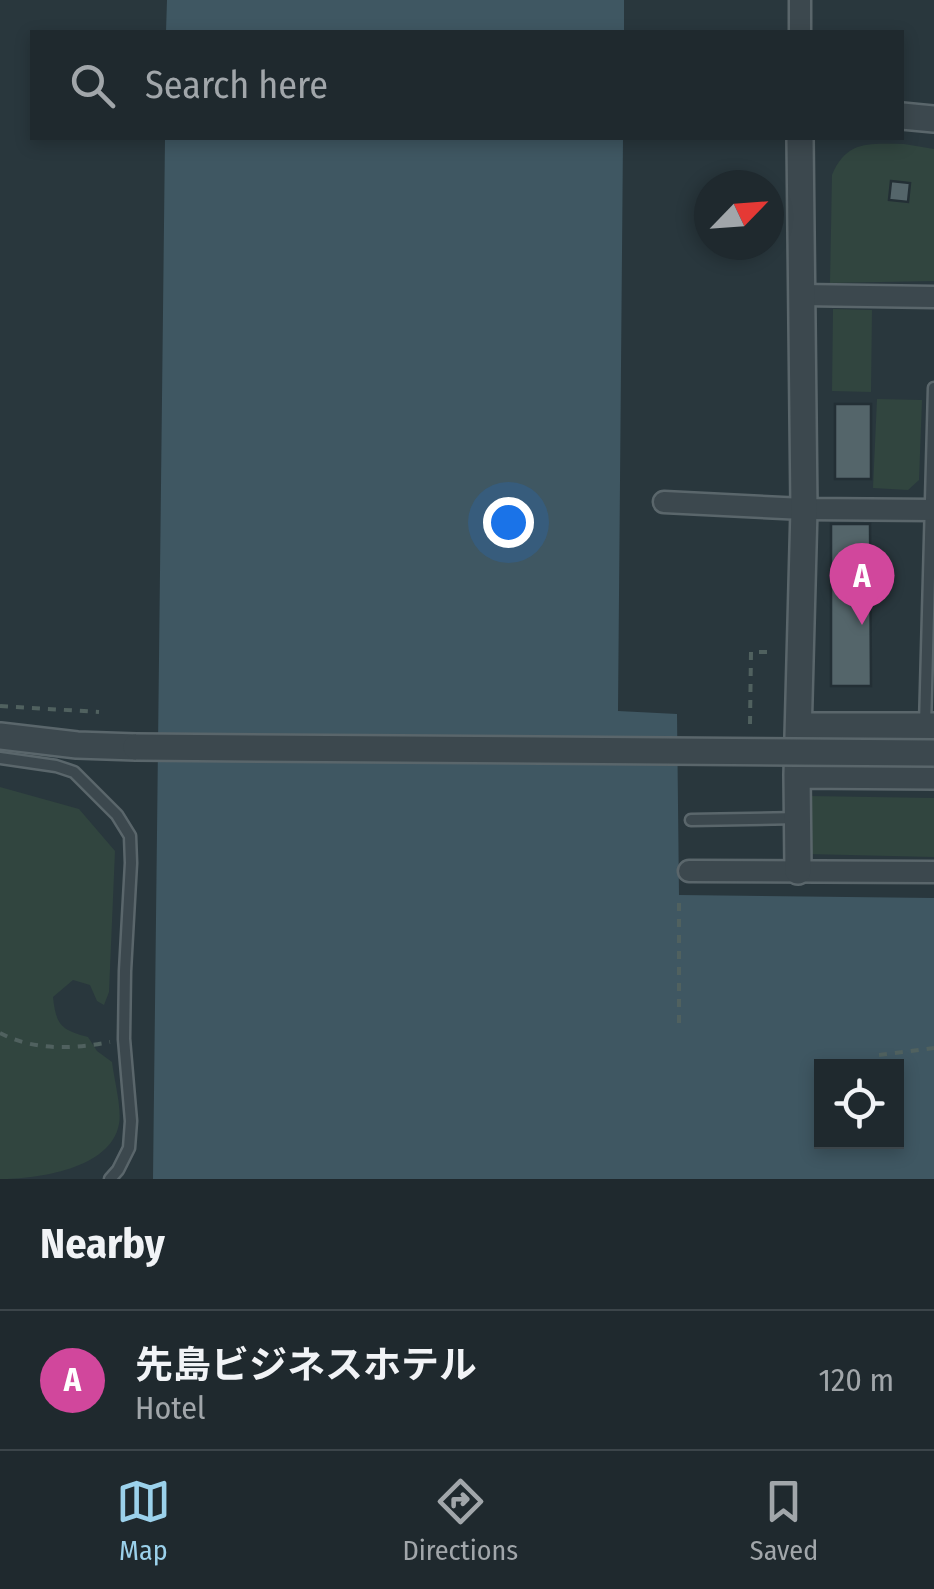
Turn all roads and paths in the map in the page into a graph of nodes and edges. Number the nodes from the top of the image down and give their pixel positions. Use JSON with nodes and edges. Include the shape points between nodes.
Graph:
{"nodes":[{"id":1,"x":800,"y":0,"type":"edge"},
{"id":2,"x":800,"y":30,"type":"edge"},
{"id":3,"x":904,"y":116,"type":"edge"},
{"id":4,"x":934,"y":119,"type":"edge"},
{"id":5,"x":800,"y":140,"type":"edge"},
{"id":6,"x":802,"y":295,"type":"junction"},
{"id":7,"x":934,"y":297,"type":"edge"},
{"id":8,"x":934,"y":388,"type":"edge"},
{"id":9,"x":664,"y":502,"type":"dead end"},
{"id":10,"x":804,"y":509,"type":"junction"},
{"id":11,"x":932,"y":510,"type":"edge"},
{"id":12,"x":774,"y":652,"type":"dead end"},
{"id":13,"x":0,"y":706,"type":"edge"},
{"id":14,"x":99,"y":712,"type":"dead end"},
{"id":15,"x":750,"y":724,"type":"dead end"},
{"id":16,"x":799,"y":726,"type":"junction"},
{"id":17,"x":930,"y":726,"type":"edge"},
{"id":18,"x":0,"y":736,"type":"edge"},
{"id":19,"x":934,"y":754,"type":"edge"},
{"id":20,"x":0,"y":758,"type":"edge"},
{"id":21,"x":798,"y":775,"type":"junction"},
{"id":22,"x":934,"y":776,"type":"edge"},
{"id":23,"x":798,"y":818,"type":"junction"},
{"id":24,"x":691,"y":820,"type":"dead end"},
{"id":25,"x":688,"y":871,"type":"dead end"},
{"id":26,"x":798,"y":871,"type":"junction"},
{"id":27,"x":934,"y":872,"type":"edge"},
{"id":28,"x":679,"y":895,"type":"dead end"},
{"id":29,"x":679,"y":1023,"type":"dead end"},
{"id":30,"x":0,"y":1032,"type":"edge"},
{"id":31,"x":124,"y":1039,"type":"junction"},
{"id":32,"x":934,"y":1048,"type":"edge"},
{"id":33,"x":879,"y":1054,"type":"dead end"},
{"id":34,"x":110,"y":1179,"type":"edge"}],
"edges":[{"from":1,"to":2,"type":"street"},
{"from":3,"to":4,"type":"street"},
{"from":5,"to":6,"type":"street"},
{"from":6,"to":7,"type":"street"},
{"from":6,"to":10,"type":"street"},
{"from":8,"to":11,"type":"lane"},
{"from":9,"to":10,"type":"street"},
{"from":10,"to":11,"type":"street"},
{"from":10,"to":16,"type":"street"},
{"from":11,"to":17,"type":"lane"},
{"from":12,"to":15,"type":"path","via":[[751,652]]},
{"from":13,"to":14,"type":"path"},
{"from":16,"to":17,"type":"street"},
{"from":16,"to":21,"type":"street"},
{"from":18,"to":19,"type":"street","bridge":true,"via":[[136,747]]},
{"from":20,"to":31,"type":"lane","via":[[74,772],[130,836]]},
{"from":21,"to":22,"type":"street"},
{"from":21,"to":23,"type":"street"},
{"from":23,"to":24,"type":"lane"},
{"from":23,"to":26,"type":"street"},
{"from":25,"to":26,"type":"street"},
{"from":26,"to":27,"type":"street"},
{"from":28,"to":29,"type":"path"},
{"from":30,"to":31,"type":"path","via":[[55,1048]]},
{"from":31,"to":34,"type":"lane","via":[[131,1121],[128,1148]]},
{"from":32,"to":33,"type":"path"}]}
